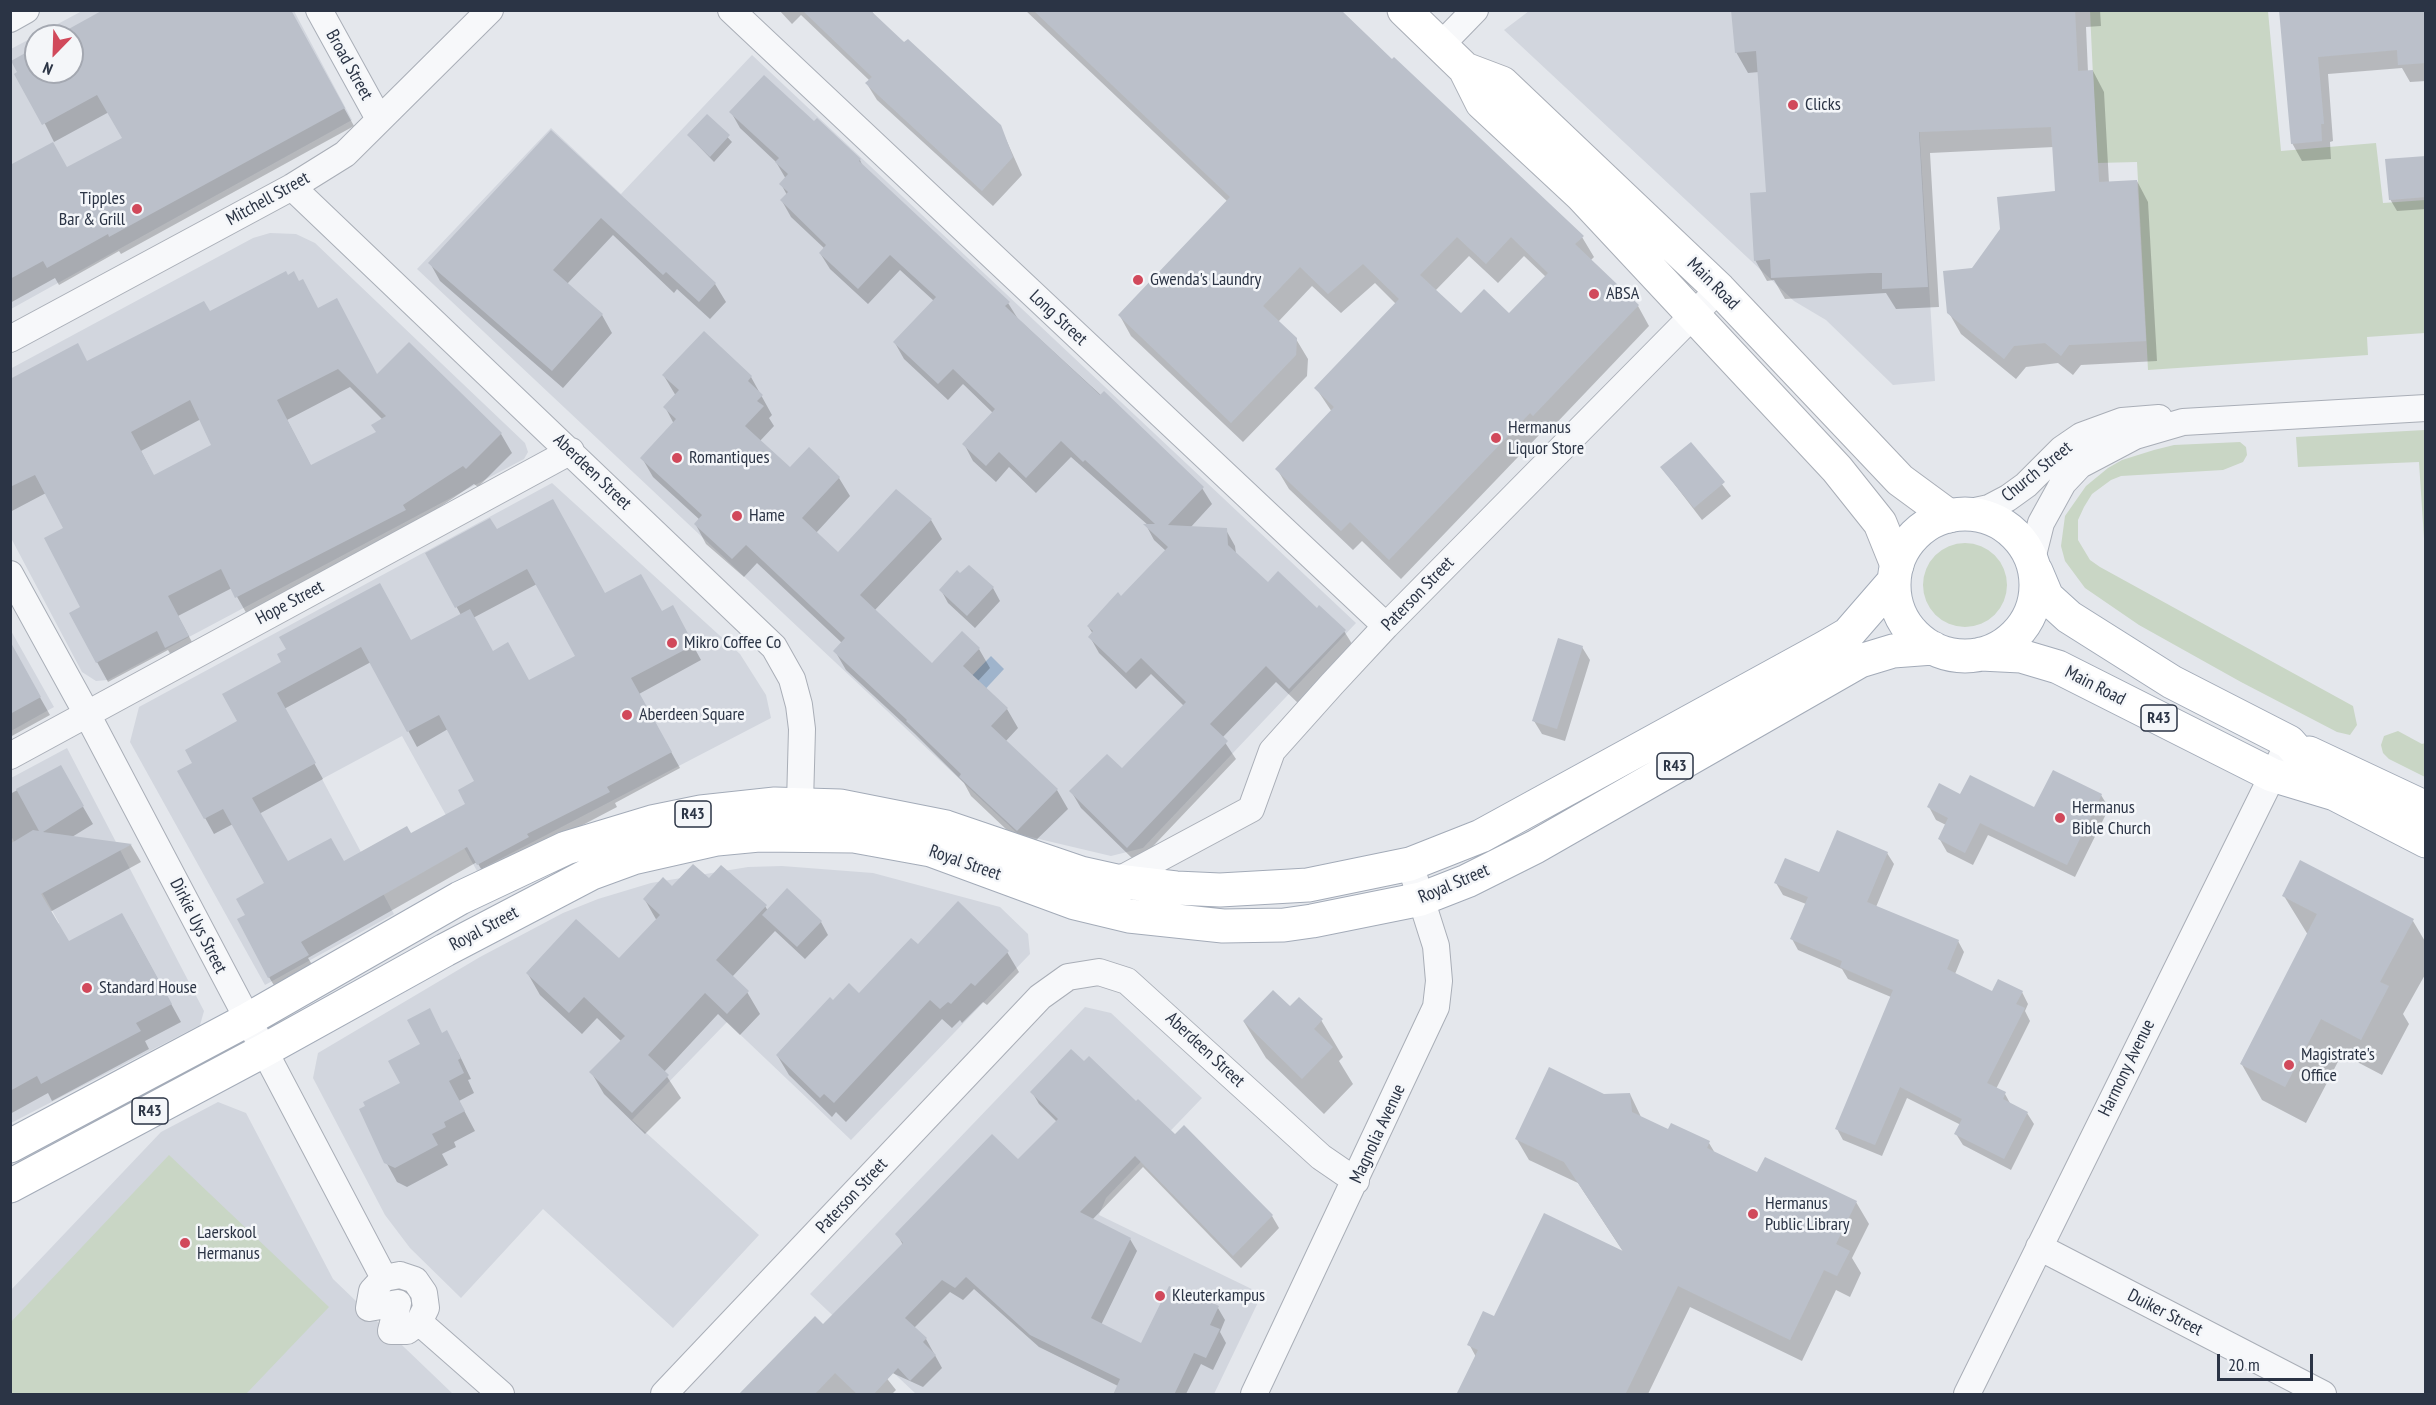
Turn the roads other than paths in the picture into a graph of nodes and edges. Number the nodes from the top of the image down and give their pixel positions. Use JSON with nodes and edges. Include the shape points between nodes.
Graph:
{"nodes":[{"id":1,"x":26,"y":10,"type":"edge"},
{"id":2,"x":319,"y":10,"type":"edge"},
{"id":3,"x":490,"y":10,"type":"edge"},
{"id":4,"x":731,"y":10,"type":"edge"},
{"id":5,"x":1404,"y":10,"type":"edge"},
{"id":6,"x":1475,"y":10,"type":"edge"},
{"id":7,"x":10,"y":19,"type":"edge"},
{"id":8,"x":1441,"y":45,"type":"junction"},
{"id":9,"x":1465,"y":69,"type":"junction"},
{"id":10,"x":379,"y":119,"type":"junction"},
{"id":11,"x":292,"y":187,"type":"junction"},
{"id":12,"x":1719,"y":289,"type":"junction"},
{"id":13,"x":1694,"y":313,"type":"junction"},
{"id":14,"x":10,"y":339,"type":"edge"},
{"id":15,"x":2426,"y":408,"type":"edge"},
{"id":16,"x":2183,"y":422,"type":"junction"},
{"id":17,"x":570,"y":451,"type":"junction"},
{"id":18,"x":1955,"y":515,"type":"junction"},
{"id":19,"x":2034,"y":565,"type":"junction"},
{"id":20,"x":1896,"y":573,"type":"junction"},
{"id":21,"x":10,"y":574,"type":"edge"},
{"id":22,"x":1386,"y":626,"type":"junction"},
{"id":23,"x":1933,"y":648,"type":"junction"},
{"id":24,"x":1981,"y":654,"type":"junction"},
{"id":25,"x":87,"y":714,"type":"junction"},
{"id":26,"x":2289,"y":742,"type":"junction"},
{"id":27,"x":10,"y":756,"type":"edge"},
{"id":28,"x":2272,"y":775,"type":"junction"},
{"id":29,"x":2335,"y":794,"type":"junction"},
{"id":30,"x":800,"y":803,"type":"junction"},
{"id":31,"x":2426,"y":808,"type":"edge"},
{"id":32,"x":2426,"y":841,"type":"edge"},
{"id":33,"x":1410,"y":864,"type":"junction"},
{"id":34,"x":1118,"y":881,"type":"junction"},
{"id":35,"x":1421,"y":899,"type":"junction"},
{"id":36,"x":1040,"y":997,"type":"joint"},
{"id":37,"x":247,"y":1020,"type":"junction"},
{"id":38,"x":263,"y":1051,"type":"junction"},
{"id":39,"x":10,"y":1146,"type":"edge"},
{"id":40,"x":1356,"y":1181,"type":"junction"},
{"id":41,"x":10,"y":1186,"type":"edge"},
{"id":42,"x":2038,"y":1247,"type":"junction"},
{"id":43,"x":384,"y":1278,"type":"junction"},
{"id":44,"x":419,"y":1322,"type":"junction"},
{"id":45,"x":501,"y":1395,"type":"edge"},
{"id":46,"x":664,"y":1395,"type":"edge"},
{"id":47,"x":1254,"y":1395,"type":"edge"},
{"id":48,"x":1967,"y":1395,"type":"edge"},
{"id":49,"x":2323,"y":1395,"type":"edge"}],
"edges":[{"from":1,"to":7,"type":"street"},
{"from":2,"to":10,"type":"street","name":"Broad Street"},
{"from":3,"to":10,"type":"street","name":"Mitchell Street"},
{"from":4,"to":22,"type":"street","name":"Long Street"},
{"from":5,"to":8,"type":"main road","name":"Main Road"},
{"from":6,"to":8,"type":"street"},
{"from":8,"to":9,"type":"main road","name":"Main Road"},
{"from":9,"to":12,"type":"main road","name":"Main Road","via":[[1502,82]]},
{"from":9,"to":13,"type":"main road","name":"Main Road","via":[[1482,104],[1582,196]]},
{"from":10,"to":11,"type":"street","name":"Mitchell Street","via":[[345,154]]},
{"from":11,"to":14,"type":"street","name":"Mitchell Street"},
{"from":11,"to":17,"type":"street","name":"Aberdeen Street"},
{"from":12,"to":13,"type":"street","name":"Paterson Street"},
{"from":12,"to":18,"type":"main road","name":"Main Road","via":[[1900,480]]},
{"from":13,"to":20,"type":"main road","name":"Main Road","via":[[1868,507],[1880,523]]},
{"from":13,"to":22,"type":"street","name":"Paterson Street"},
{"from":15,"to":16,"type":"street","name":"Church Street"},
{"from":16,"to":18,"type":"street","name":"Church Street","via":[[2142,418],[2103,426],[2062,449],[2008,498],[1989,508]]},
{"from":16,"to":19,"type":"street","name":"Church Street","via":[[2134,436],[2080,465],[2050,502],[2041,523]]},
{"from":17,"to":25,"type":"street","name":"Hope Street"},
{"from":17,"to":30,"type":"street","name":"Aberdeen Street","via":[[758,630],[779,655],[792,679],[799,705]]},
{"from":18,"to":19,"type":"main road","name":"Main Road","number":"R43","via":[[1979,515],[1996,521],[2011,531]]},
{"from":18,"to":20,"type":"main road","number":"R43","via":[[1932,522],[1917,533],[1905,547]]},
{"from":19,"to":24,"type":"main road","name":"Main Road","number":"R43","via":[[2036,599],[2025,624],[2006,644]]},
{"from":19,"to":26,"type":"main road","name":"Main Road","number":"R43","via":[[2047,597],[2086,628],[2172,682]]},
{"from":20,"to":23,"type":"main road","name":"Main Road","number":"R43","via":[[1900,613],[1908,627]]},
{"from":20,"to":33,"type":"main road","name":"Royal Street","number":"R43","via":[[1848,634],[1481,836]]},
{"from":21,"to":25,"type":"street","name":"Dirkie Uys Street"},
{"from":22,"to":34,"type":"street","name":"Paterson Street","via":[[1272,751],[1251,809]]},
{"from":23,"to":24,"type":"main road","name":"Main Road","number":"R43","via":[[1956,656]]},
{"from":23,"to":35,"type":"main road","name":"Royal Street","number":"R43","via":[[1893,651],[1860,661],[1535,847]]},
{"from":24,"to":28,"type":"main road","name":"Main Road","number":"R43","via":[[2021,656],[2058,667]]},
{"from":25,"to":27,"type":"street","name":"Hope Street"},
{"from":25,"to":37,"type":"street","name":"Dirkie Uys Street"},
{"from":26,"to":28,"type":"street","name":"Harmony Avenue"},
{"from":26,"to":29,"type":"main road","name":"Main Road","number":"R43"},
{"from":26,"to":31,"type":"main road","via":[[2329,765]]},
{"from":28,"to":29,"type":"main road","name":"Main Road","number":"R43"},
{"from":28,"to":42,"type":"street","name":"Harmony Avenue"},
{"from":29,"to":32,"type":"main road","name":"Main Road","number":"R43"},
{"from":30,"to":34,"type":"main road","name":"Royal Street","number":"R43","via":[[861,809],[946,827],[1045,863]]},
{"from":30,"to":37,"type":"main road","name":"Royal Street","number":"R43","via":[[751,806],[662,820],[567,848],[460,898]]},
{"from":33,"to":34,"type":"main road","name":"Royal Street","number":"R43","via":[[1357,877],[1264,889],[1176,888]]},
{"from":33,"to":35,"type":"street","name":"Magnolia Avenue"},
{"from":35,"to":38,"type":"main road","name":"Royal Street","number":"R43","via":[[1284,925],[1190,924],[1100,910],[955,857],[880,840],[803,834],[717,839],[633,858],[592,873]]},
{"from":35,"to":40,"type":"street","name":"Magnolia Avenue","via":[[1436,946],[1436,1007]]},
{"from":36,"to":40,"type":"street","name":"Aberdeen Street","via":[[1068,977],[1084,973],[1099,972],[1127,981],[1321,1157]]},
{"from":36,"to":46,"type":"street","name":"Paterson Street"},
{"from":37,"to":38,"type":"street","name":"Dirkie Uys Street"},
{"from":37,"to":39,"type":"main road","name":"Royal Street","number":"R43"},
{"from":38,"to":41,"type":"main road","name":"Royal Street","number":"R43"},
{"from":38,"to":43,"type":"street","name":"Dirkie Uys Street"},
{"from":40,"to":47,"type":"street","name":"Magnolia Avenue"},
{"from":42,"to":48,"type":"street","name":"Harmony Avenue"},
{"from":42,"to":49,"type":"street","name":"Duiker Street"},
{"from":43,"to":44,"type":"street","via":[[400,1275],[415,1280],[424,1293],[426,1308]]},
{"from":43,"to":44,"type":"street","via":[[372,1291],[369,1308],[398,1303],[391,1331],[407,1331]]},
{"from":44,"to":45,"type":"street"}]}
